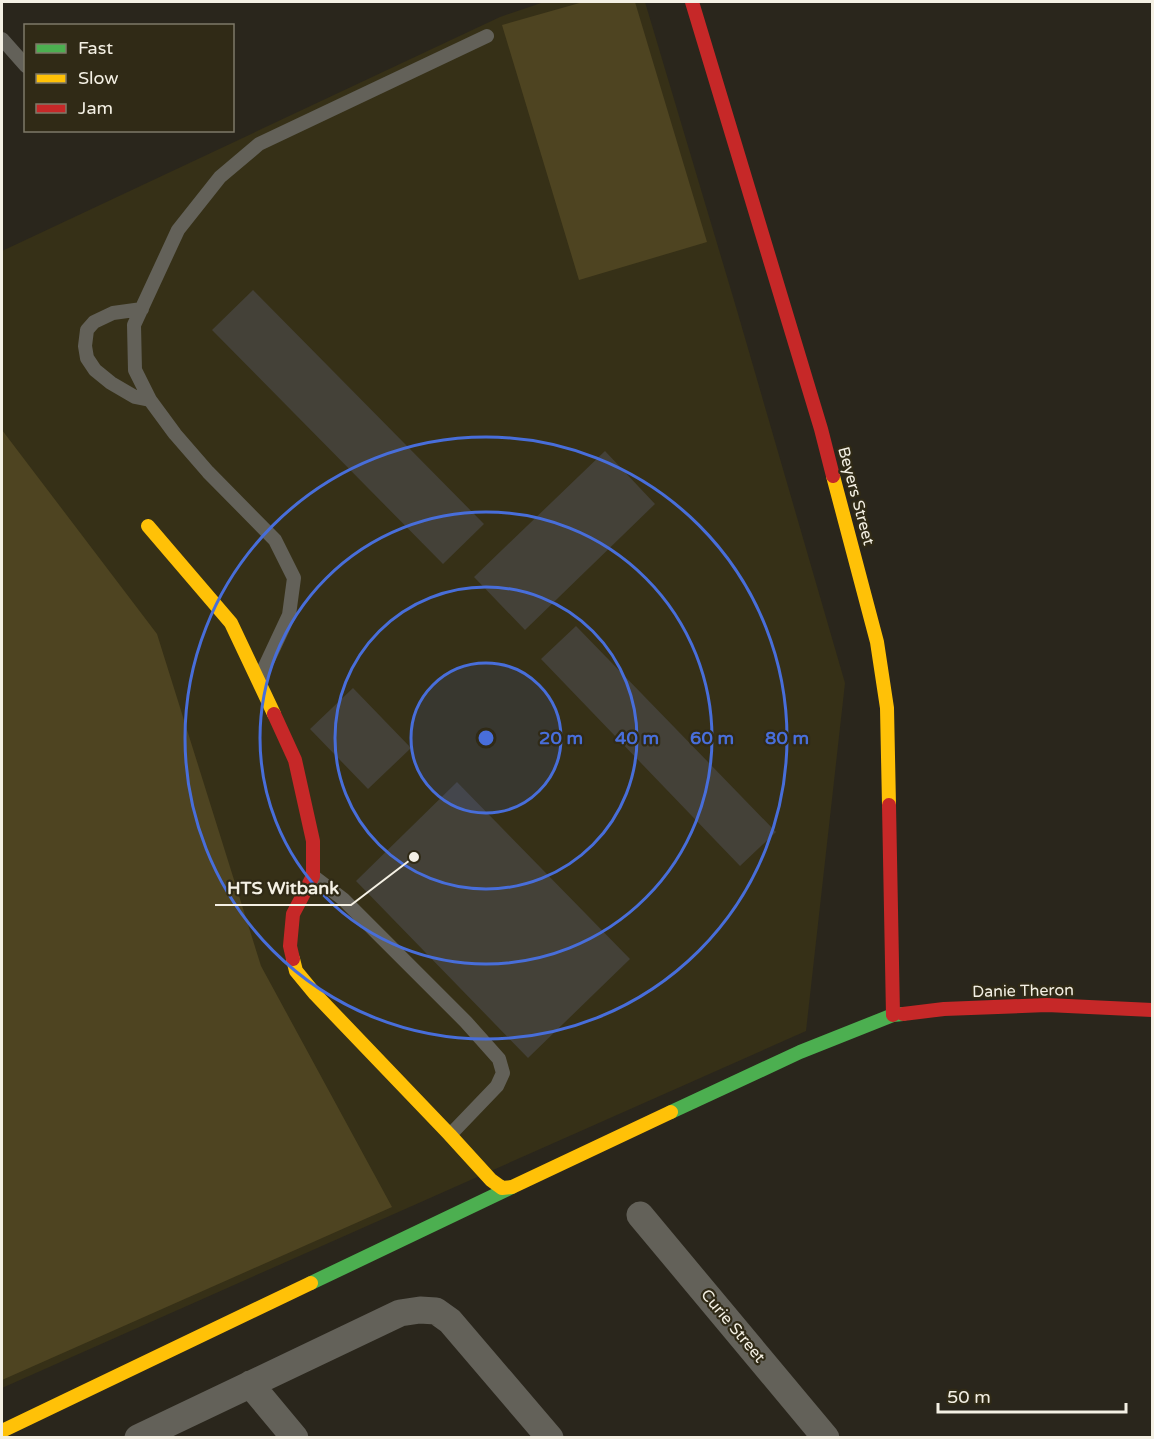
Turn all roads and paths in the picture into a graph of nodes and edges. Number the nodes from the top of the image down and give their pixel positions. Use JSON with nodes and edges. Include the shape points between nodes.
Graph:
{"nodes":[{"id":1,"x":692,"y":2,"type":"edge"},
{"id":2,"x":488,"y":36,"type":"dead end"},
{"id":3,"x":2,"y":39,"type":"edge"},
{"id":4,"x":24,"y":64,"type":"edge"},
{"id":5,"x":142,"y":309,"type":"junction"},
{"id":6,"x":150,"y":400,"type":"junction"},
{"id":7,"x":148,"y":526,"type":"dead end"},
{"id":8,"x":258,"y":682,"type":"junction"},
{"id":9,"x":313,"y":876,"type":"junction"},
{"id":10,"x":1152,"y":1010,"type":"edge"},
{"id":11,"x":893,"y":1015,"type":"junction"},
{"id":12,"x":450,"y":1135,"type":"junction"},
{"id":13,"x":512,"y":1187,"type":"junction"},
{"id":14,"x":640,"y":1215,"type":"dead end"},
{"id":15,"x":250,"y":1384,"type":"junction"},
{"id":16,"x":2,"y":1431,"type":"edge"},
{"id":17,"x":138,"y":1437,"type":"edge"},
{"id":18,"x":295,"y":1437,"type":"edge"},
{"id":19,"x":550,"y":1437,"type":"edge"},
{"id":20,"x":826,"y":1437,"type":"edge"}],
"edges":[{"from":1,"to":11,"type":"street","name":"Beyers Street","via":[[821,429],[877,642],[886,708]]},
{"from":2,"to":5,"type":"lane","via":[[260,144],[220,177],[178,230]]},
{"from":3,"to":4,"type":"lane"},
{"from":5,"to":6,"type":"lane","via":[[134,325],[135,370]]},
{"from":5,"to":6,"type":"lane","via":[[113,312],[94,322],[87,330],[85,346],[95,370],[135,397]]},
{"from":6,"to":8,"type":"lane","via":[[208,472],[275,540],[294,578],[288,615]]},
{"from":7,"to":8,"type":"street","via":[[231,623]]},
{"from":8,"to":9,"type":"street","via":[[295,760],[313,841]]},
{"from":9,"to":12,"type":"street","via":[[293,914],[290,946],[296,970]]},
{"from":9,"to":12,"type":"lane","via":[[343,899],[499,1059],[503,1073],[497,1086]]},
{"from":10,"to":11,"type":"street","name":"Danie Theron","via":[[1047,1005]]},
{"from":11,"to":13,"type":"street","name":"Danie Theron","via":[[800,1052]]},
{"from":12,"to":13,"type":"street","via":[[492,1180],[502,1188]]},
{"from":13,"to":16,"type":"street","name":"Danie Theron"},
{"from":14,"to":20,"type":"street","name":"Curie Street"},
{"from":15,"to":17,"type":"street"},
{"from":15,"to":18,"type":"street"},
{"from":15,"to":19,"type":"street","via":[[400,1313],[436,1311],[450,1321]]}]}
